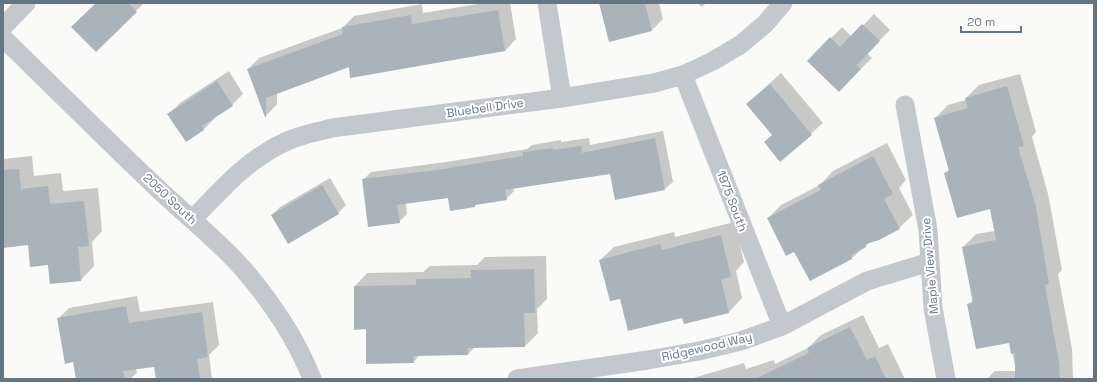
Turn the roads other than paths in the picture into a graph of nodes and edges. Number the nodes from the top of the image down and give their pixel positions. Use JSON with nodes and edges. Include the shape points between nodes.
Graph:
{"nodes":[{"id":1,"x":26,"y":3,"type":"edge"},
{"id":2,"x":547,"y":3,"type":"edge"},
{"id":3,"x":783,"y":3,"type":"edge"},
{"id":4,"x":3,"y":27,"type":"edge"},
{"id":5,"x":3,"y":38,"type":"edge"},
{"id":6,"x":683,"y":75,"type":"junction"},
{"id":7,"x":562,"y":98,"type":"junction"},
{"id":8,"x":905,"y":105,"type":"dead end"},
{"id":9,"x":192,"y":220,"type":"junction"},
{"id":10,"x":930,"y":262,"type":"junction"},
{"id":11,"x":782,"y":326,"type":"junction"},
{"id":12,"x":312,"y":379,"type":"edge"},
{"id":13,"x":517,"y":379,"type":"edge"},
{"id":14,"x":946,"y":379,"type":"edge"}],
"edges":[{"from":1,"to":4,"type":"street"},
{"from":2,"to":7,"type":"street"},
{"from":3,"to":6,"type":"street","name":"Bluebell Drive","via":[[765,24],[740,45]]},
{"from":5,"to":9,"type":"street","name":"2050 South"},
{"from":6,"to":7,"type":"street","name":"Bluebell Drive","via":[[654,83]]},
{"from":6,"to":11,"type":"street","name":"1975 South"},
{"from":7,"to":9,"type":"street","name":"Bluebell Drive","via":[[332,128],[308,134],[264,153],[244,167]]},
{"from":8,"to":10,"type":"street","name":"Maple View Drive","via":[[928,230]]},
{"from":9,"to":12,"type":"street","name":"2050 South","via":[[244,271],[270,303],[292,338]]},
{"from":10,"to":11,"type":"street","name":"Ridgewood Way","via":[[867,282]]},
{"from":10,"to":14,"type":"street","name":"Maple View Drive","via":[[933,308]]},
{"from":11,"to":13,"type":"street","name":"Ridgewood Way","via":[[741,341],[699,351]]}]}
